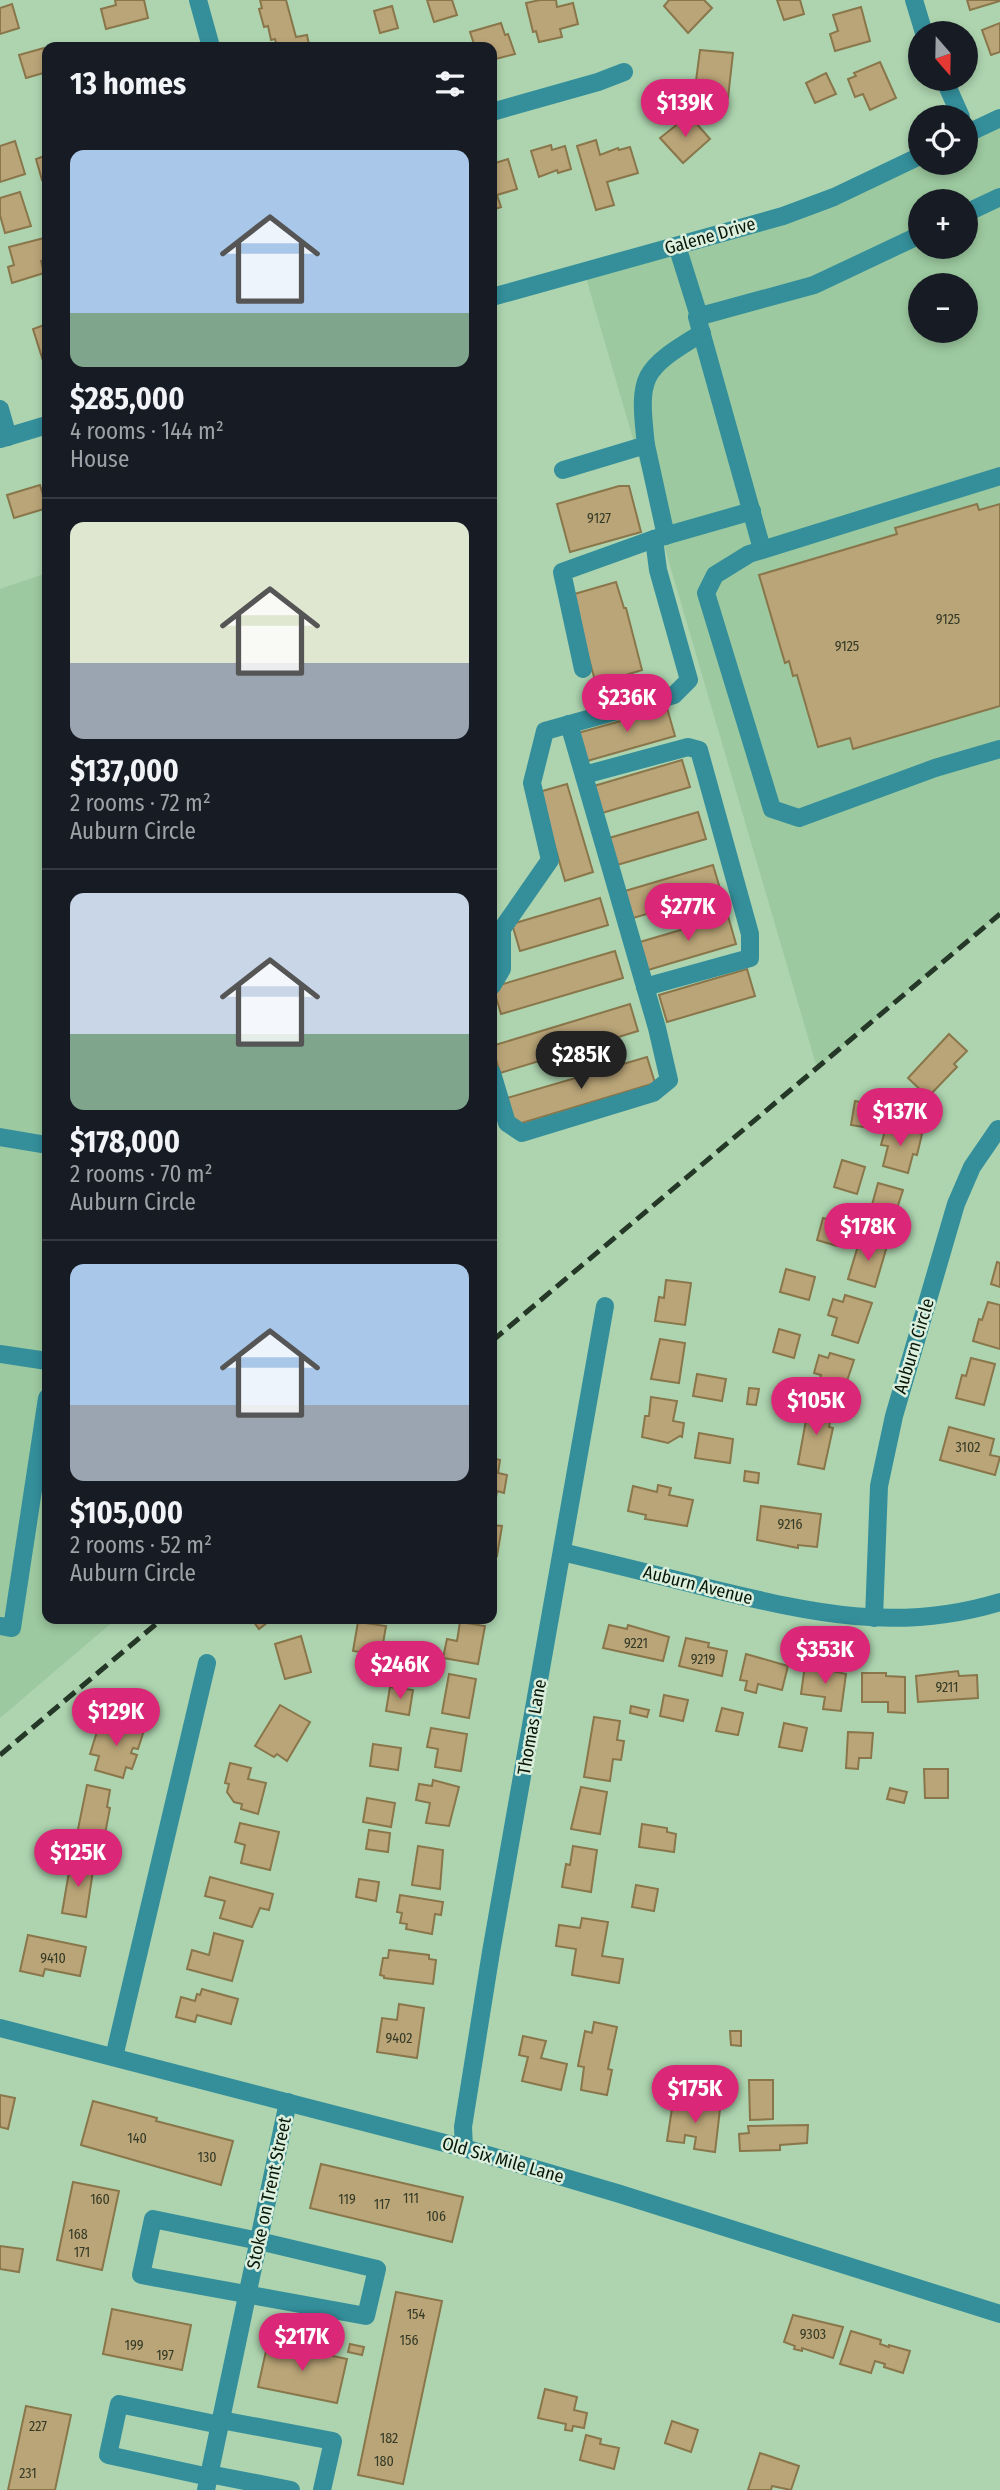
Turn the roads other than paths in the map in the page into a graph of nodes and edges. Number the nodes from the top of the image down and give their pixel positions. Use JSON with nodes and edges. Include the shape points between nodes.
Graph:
{"nodes":[{"id":1,"x":198,"y":0,"type":"edge"},
{"id":2,"x":914,"y":0,"type":"edge"},
{"id":3,"x":921,"y":21,"type":"edge"},
{"id":4,"x":210,"y":42,"type":"edge"},
{"id":5,"x":624,"y":72,"type":"dead end"},
{"id":6,"x":497,"y":111,"type":"edge"},
{"id":7,"x":1000,"y":118,"type":"edge"},
{"id":8,"x":978,"y":124,"type":"edge"},
{"id":9,"x":908,"y":162,"type":"edge"},
{"id":10,"x":1000,"y":197,"type":"edge"},
{"id":11,"x":978,"y":207,"type":"edge"},
{"id":12,"x":908,"y":241,"type":"edge"},
{"id":13,"x":677,"y":246,"type":"junction"},
{"id":14,"x":497,"y":296,"type":"edge"},
{"id":15,"x":701,"y":325,"type":"junction"},
{"id":16,"x":0,"y":410,"type":"edge"},
{"id":17,"x":42,"y":427,"type":"edge"},
{"id":18,"x":4,"y":438,"type":"edge"},
{"id":19,"x":646,"y":445,"type":"junction"},
{"id":20,"x":563,"y":470,"type":"dead end"},
{"id":21,"x":1000,"y":476,"type":"edge"},
{"id":22,"x":752,"y":511,"type":"junction"},
{"id":23,"x":660,"y":538,"type":"junction"},
{"id":24,"x":762,"y":549,"type":"junction"},
{"id":25,"x":583,"y":669,"type":"dead end"},
{"id":26,"x":569,"y":724,"type":"junction"},
{"id":27,"x":1000,"y":749,"type":"edge"},
{"id":28,"x":584,"y":775,"type":"junction"},
{"id":29,"x":497,"y":978,"type":"edge"},
{"id":30,"x":645,"y":987,"type":"junction"},
{"id":31,"x":497,"y":1089,"type":"edge"},
{"id":32,"x":998,"y":1129,"type":"dead end"},
{"id":33,"x":0,"y":1137,"type":"edge"},
{"id":34,"x":42,"y":1144,"type":"edge"},
{"id":35,"x":605,"y":1307,"type":"dead end"},
{"id":36,"x":0,"y":1354,"type":"edge"},
{"id":37,"x":42,"y":1360,"type":"edge"},
{"id":38,"x":42,"y":1431,"type":"edge"},
{"id":39,"x":562,"y":1552,"type":"junction"},
{"id":40,"x":1000,"y":1602,"type":"edge"},
{"id":41,"x":874,"y":1618,"type":"junction"},
{"id":42,"x":0,"y":1626,"type":"edge"},
{"id":43,"x":207,"y":1663,"type":"dead end"},
{"id":44,"x":0,"y":2028,"type":"edge"},
{"id":45,"x":114,"y":2057,"type":"junction"},
{"id":46,"x":288,"y":2102,"type":"junction"},
{"id":47,"x":464,"y":2148,"type":"junction"},
{"id":48,"x":259,"y":2241,"type":"junction"},
{"id":49,"x":247,"y":2295,"type":"junction"},
{"id":50,"x":1000,"y":2314,"type":"edge"},
{"id":51,"x":220,"y":2422,"type":"junction"},
{"id":52,"x":208,"y":2480,"type":"edge"},
{"id":53,"x":291,"y":2490,"type":"edge"},
{"id":54,"x":322,"y":2490,"type":"edge"}],
"edges":[{"from":1,"to":4,"type":"street"},
{"from":2,"to":3,"type":"street"},
{"from":5,"to":6,"type":"street"},
{"from":7,"to":8,"type":"street"},
{"from":9,"to":13,"type":"street","name":"Galene Drive","via":[[783,216]]},
{"from":10,"to":11,"type":"street"},
{"from":12,"to":15,"type":"street","via":[[814,285]]},
{"from":13,"to":14,"type":"street","name":"Galene Drive"},
{"from":13,"to":15,"type":"street"},
{"from":15,"to":19,"type":"street","via":[[654,366],[643,385]]},
{"from":15,"to":22,"type":"street"},
{"from":16,"to":18,"type":"street"},
{"from":17,"to":18,"type":"street"},
{"from":19,"to":20,"type":"street"},
{"from":19,"to":23,"type":"street"},
{"from":21,"to":24,"type":"street"},
{"from":22,"to":23,"type":"street"},
{"from":22,"to":24,"type":"street"},
{"from":23,"to":25,"type":"street","via":[[562,572]]},
{"from":23,"to":26,"type":"street","via":[[658,570],[689,680],[674,695]]},
{"from":24,"to":27,"type":"street","via":[[715,575],[706,593],[772,809],[799,818]]},
{"from":26,"to":28,"type":"street"},
{"from":26,"to":29,"type":"street","via":[[545,731],[532,783],[550,860],[502,929],[502,969]]},
{"from":28,"to":30,"type":"street"},
{"from":28,"to":30,"type":"street","via":[[688,747],[699,750],[714,800],[750,934],[750,958]]},
{"from":30,"to":31,"type":"street","via":[[669,1080],[653,1093],[522,1133],[508,1123]]},
{"from":32,"to":41,"type":"street","name":"Auburn Circle","via":[[972,1167],[956,1204],[894,1416],[879,1486]]},
{"from":33,"to":34,"type":"street"},
{"from":35,"to":39,"type":"street","name":"Thomas Lane"},
{"from":36,"to":37,"type":"street"},
{"from":38,"to":42,"type":"street","via":[[12,1628]]},
{"from":39,"to":41,"type":"street","name":"Auburn Avenue","via":[[789,1607]]},
{"from":39,"to":47,"type":"street","name":"Thomas Lane","via":[[491,1952],[463,2127]]},
{"from":40,"to":41,"type":"street","name":"Auburn Avenue","via":[[924,1617]]},
{"from":43,"to":45,"type":"street"},
{"from":44,"to":45,"type":"street","name":"Old Six Mile Lane"},
{"from":45,"to":46,"type":"street","name":"Old Six Mile Lane"},
{"from":46,"to":47,"type":"street","name":"Old Six Mile Lane"},
{"from":46,"to":48,"type":"street","name":"Stoke on Trent Street"},
{"from":47,"to":50,"type":"street","name":"Old Six Mile Lane"},
{"from":48,"to":49,"type":"street","name":"Stoke on Trent Street"},
{"from":48,"to":49,"type":"street","via":[[153,2219],[150,2230],[141,2275]]},
{"from":48,"to":49,"type":"street","via":[[377,2269],[366,2316]]},
{"from":49,"to":51,"type":"street","name":"Stoke on Trent Street"},
{"from":51,"to":52,"type":"street","name":"Stoke on Trent Street"},
{"from":51,"to":52,"type":"street","via":[[119,2404],[108,2455]]},
{"from":51,"to":54,"type":"street","via":[[333,2441]]},
{"from":52,"to":53,"type":"street"}]}
